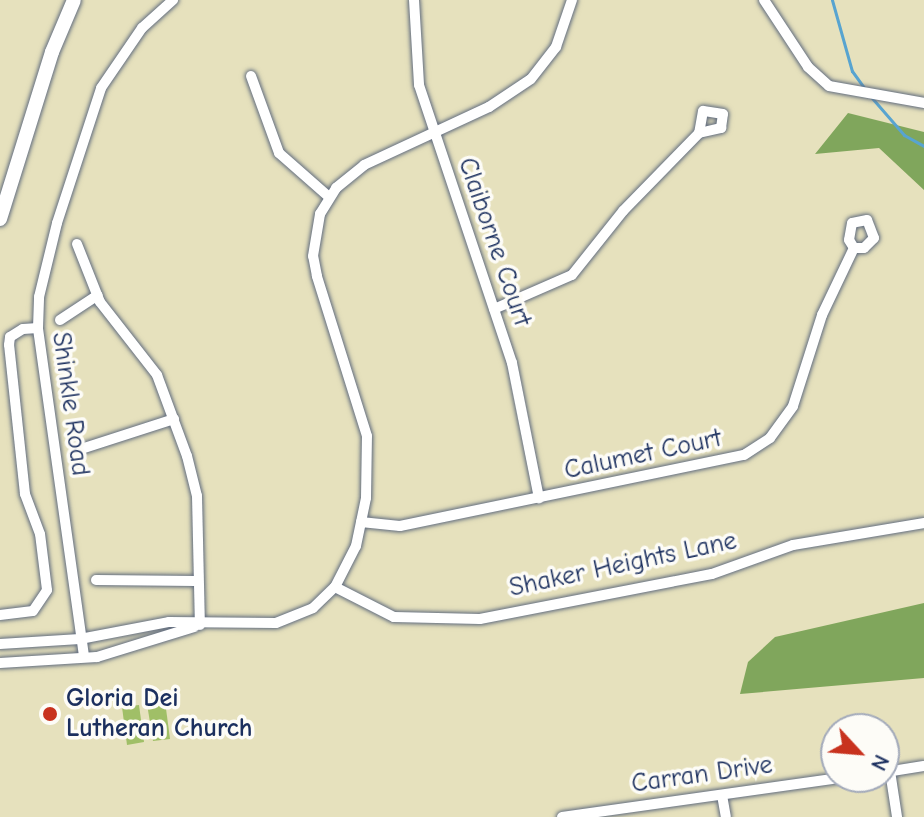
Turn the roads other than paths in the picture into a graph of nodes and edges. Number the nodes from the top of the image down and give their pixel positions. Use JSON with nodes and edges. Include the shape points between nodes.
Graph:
{"nodes":[{"id":1,"x":74,"y":0,"type":"edge"},
{"id":2,"x":173,"y":0,"type":"edge"},
{"id":3,"x":414,"y":0,"type":"edge"},
{"id":4,"x":572,"y":0,"type":"edge"},
{"id":5,"x":764,"y":0,"type":"edge"},
{"id":6,"x":251,"y":76,"type":"dead end"},
{"id":7,"x":924,"y":103,"type":"edge"},
{"id":8,"x":434,"y":133,"type":"junction"},
{"id":9,"x":699,"y":133,"type":"dead end"},
{"id":10,"x":329,"y":197,"type":"junction"},
{"id":11,"x":0,"y":219,"type":"edge"},
{"id":12,"x":77,"y":244,"type":"dead end"},
{"id":13,"x":854,"y":248,"type":"dead end"},
{"id":14,"x":98,"y":295,"type":"junction"},
{"id":15,"x":494,"y":309,"type":"junction"},
{"id":16,"x":60,"y":320,"type":"dead end"},
{"id":17,"x":38,"y":328,"type":"junction"},
{"id":18,"x":174,"y":419,"type":"junction"},
{"id":19,"x":78,"y":450,"type":"dead end"},
{"id":20,"x":539,"y":498,"type":"junction"},
{"id":21,"x":361,"y":522,"type":"junction"},
{"id":22,"x":924,"y":523,"type":"edge"},
{"id":23,"x":96,"y":580,"type":"dead end"},
{"id":24,"x":196,"y":581,"type":"junction"},
{"id":25,"x":335,"y":587,"type":"junction"},
{"id":26,"x":0,"y":615,"type":"edge"},
{"id":27,"x":200,"y":625,"type":"junction"},
{"id":28,"x":80,"y":639,"type":"junction"},
{"id":29,"x":0,"y":644,"type":"edge"},
{"id":30,"x":84,"y":656,"type":"junction"},
{"id":31,"x":0,"y":663,"type":"edge"},
{"id":32,"x":924,"y":766,"type":"edge"},
{"id":33,"x":900,"y":770,"type":"edge"},
{"id":34,"x":820,"y":781,"type":"edge"},
{"id":35,"x":892,"y":793,"type":"edge"},
{"id":36,"x":722,"y":795,"type":"junction"},
{"id":37,"x":562,"y":817,"type":"edge"},
{"id":38,"x":726,"y":817,"type":"edge"},
{"id":39,"x":897,"y":817,"type":"edge"}],
"edges":[{"from":1,"to":11,"type":"highway","via":[[52,52]]},
{"from":2,"to":17,"type":"street","name":"Shinkle Road","via":[[116,62],[93,109],[43,270]]},
{"from":3,"to":8,"type":"street","name":"Claiborne Court","via":[[414,63]]},
{"from":4,"to":8,"type":"street","via":[[556,47],[531,79],[511,96]]},
{"from":5,"to":7,"type":"street","via":[[808,67],[829,86]]},
{"from":6,"to":10,"type":"street","via":[[279,153]]},
{"from":8,"to":10,"type":"street","via":[[364,165]]},
{"from":8,"to":15,"type":"street","name":"Claiborne Court"},
{"from":9,"to":15,"type":"street","via":[[623,211],[572,275]]},
{"from":10,"to":21,"type":"street","via":[[315,229],[313,256],[365,420],[369,468]]},
{"from":12,"to":14,"type":"street"},
{"from":13,"to":20,"type":"street","name":"Calumet Court","via":[[822,315],[793,406],[762,445],[736,458]]},
{"from":14,"to":16,"type":"street"},
{"from":14,"to":18,"type":"street","via":[[146,357]]},
{"from":15,"to":20,"type":"street","name":"Claiborne Court","via":[[512,363]]},
{"from":17,"to":26,"type":"street","via":[[23,329],[9,345],[25,494],[40,534],[47,590],[33,611]]},
{"from":17,"to":28,"type":"street","name":"Shinkle Road"},
{"from":18,"to":19,"type":"street"},
{"from":18,"to":24,"type":"street","via":[[197,496]]},
{"from":20,"to":21,"type":"street","name":"Calumet Court","via":[[400,526]]},
{"from":21,"to":25,"type":"street","via":[[353,558]]},
{"from":22,"to":25,"type":"street","name":"Shaker Heights Lane","via":[[793,545],[712,574],[480,619],[394,617]]},
{"from":23,"to":24,"type":"street"},
{"from":24,"to":27,"type":"street"},
{"from":25,"to":27,"type":"street","via":[[313,608],[284,621]]},
{"from":27,"to":28,"type":"street","via":[[169,622]]},
{"from":27,"to":30,"type":"street","via":[[115,653]]},
{"from":28,"to":29,"type":"street"},
{"from":28,"to":30,"type":"street","name":"Shinkle Road"},
{"from":30,"to":31,"type":"street"},
{"from":32,"to":33,"type":"street"},
{"from":34,"to":36,"type":"street","name":"Carran Drive"},
{"from":35,"to":39,"type":"street"},
{"from":36,"to":37,"type":"street","name":"Carran Drive"},
{"from":36,"to":38,"type":"street"}]}
